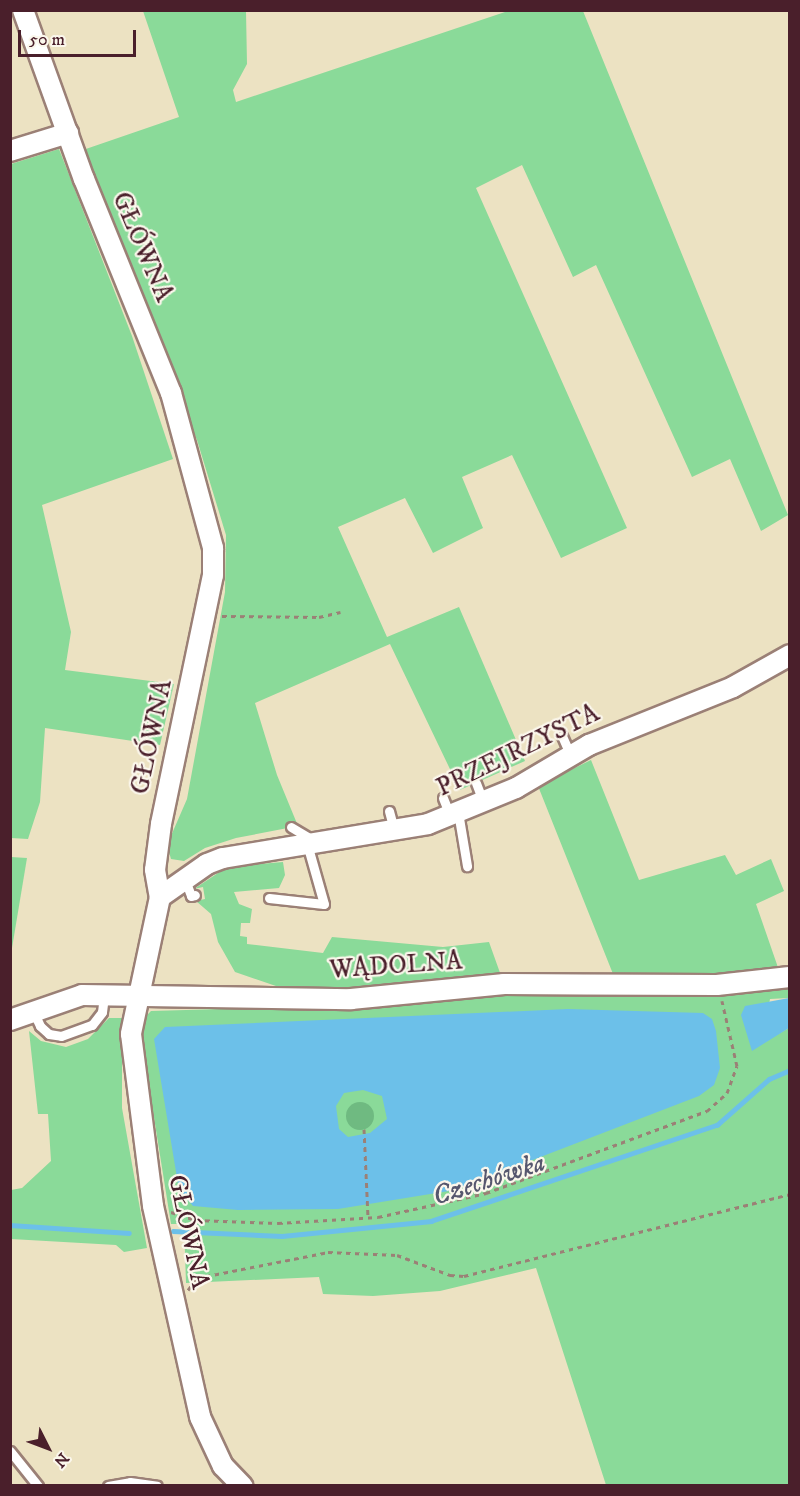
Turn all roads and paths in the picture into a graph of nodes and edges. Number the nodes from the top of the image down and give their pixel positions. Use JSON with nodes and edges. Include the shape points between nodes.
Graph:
{"nodes":[{"id":1,"x":22,"y":10,"type":"edge"},
{"id":2,"x":68,"y":133,"type":"junction"},
{"id":3,"x":10,"y":151,"type":"edge"},
{"id":4,"x":340,"y":612,"type":"dead end"},
{"id":5,"x":205,"y":616,"type":"junction"},
{"id":6,"x":789,"y":655,"type":"edge"},
{"id":7,"x":562,"y":736,"type":"dead end"},
{"id":8,"x":571,"y":756,"type":"junction"},
{"id":9,"x":450,"y":808,"type":"junction"},
{"id":10,"x":291,"y":827,"type":"dead end"},
{"id":11,"x":312,"y":843,"type":"junction"},
{"id":12,"x":467,"y":866,"type":"dead end"},
{"id":13,"x":160,"y":897,"type":"junction"},
{"id":14,"x":269,"y":898,"type":"dead end"},
{"id":15,"x":789,"y":977,"type":"edge"},
{"id":16,"x":717,"y":985,"type":"junction"},
{"id":17,"x":104,"y":994,"type":"junction"},
{"id":18,"x":138,"y":995,"type":"junction"},
{"id":19,"x":34,"y":1012,"type":"junction"},
{"id":20,"x":10,"y":1020,"type":"edge"},
{"id":21,"x":364,"y":1129,"type":"dead end"},
{"id":22,"x":789,"y":1194,"type":"edge"},
{"id":23,"x":153,"y":1206,"type":"junction"},
{"id":24,"x":368,"y":1218,"type":"junction"},
{"id":25,"x":176,"y":1305,"type":"junction"},
{"id":26,"x":10,"y":1451,"type":"edge"},
{"id":27,"x":38,"y":1485,"type":"edge"},
{"id":28,"x":108,"y":1485,"type":"edge"},
{"id":29,"x":157,"y":1485,"type":"edge"},
{"id":30,"x":242,"y":1485,"type":"edge"}],
"edges":[{"from":1,"to":2,"type":"street","name":"GŁÓWNA"},
{"from":2,"to":3,"type":"street"},
{"from":2,"to":5,"type":"street","name":"GŁÓWNA","via":[[171,393],[213,548],[213,575]]},
{"from":4,"to":5,"type":"path","via":[[319,617]]},
{"from":5,"to":13,"type":"street","name":"GŁÓWNA","via":[[160,824],[156,870]]},
{"from":6,"to":8,"type":"street","name":"PRZEJRZYSTA","via":[[733,687]]},
{"from":7,"to":8,"type":"lane"},
{"from":8,"to":9,"type":"street","name":"PRZEJRZYSTA","via":[[516,788],[480,792]]},
{"from":9,"to":11,"type":"street","name":"PRZEJRZYSTA","via":[[428,824],[392,820]]},
{"from":9,"to":12,"type":"lane"},
{"from":10,"to":11,"type":"lane"},
{"from":11,"to":13,"type":"street","name":"PRZEJRZYSTA","via":[[223,858],[190,887]]},
{"from":11,"to":14,"type":"lane","via":[[324,904]]},
{"from":13,"to":18,"type":"street","name":"GŁÓWNA"},
{"from":15,"to":16,"type":"street","name":"WĄDOLNA"},
{"from":16,"to":18,"type":"street","name":"WĄDOLNA","via":[[504,984],[351,999]]},
{"from":16,"to":24,"type":"path","via":[[737,1066],[727,1093],[707,1111],[486,1193]]},
{"from":17,"to":18,"type":"street","name":"WĄDOLNA"},
{"from":17,"to":19,"type":"street","name":"WĄDOLNA","via":[[82,995]]},
{"from":17,"to":19,"type":"lane","via":[[102,1012],[92,1025],[61,1036],[49,1034],[40,1026]]},
{"from":18,"to":23,"type":"street","name":"GŁÓWNA","via":[[131,1034],[132,1064]]},
{"from":19,"to":20,"type":"street","name":"WĄDOLNA"},
{"from":21,"to":24,"type":"path"},
{"from":22,"to":25,"type":"path","via":[[464,1276],[450,1275],[397,1255],[317,1254],[198,1278]]},
{"from":23,"to":24,"type":"path","via":[[195,1220],[278,1223]]},
{"from":23,"to":25,"type":"street","name":"GŁÓWNA"},
{"from":25,"to":30,"type":"street","name":"GŁÓWNA","via":[[200,1417],[223,1466]]},
{"from":26,"to":27,"type":"lane"},
{"from":28,"to":29,"type":"lane"}]}
